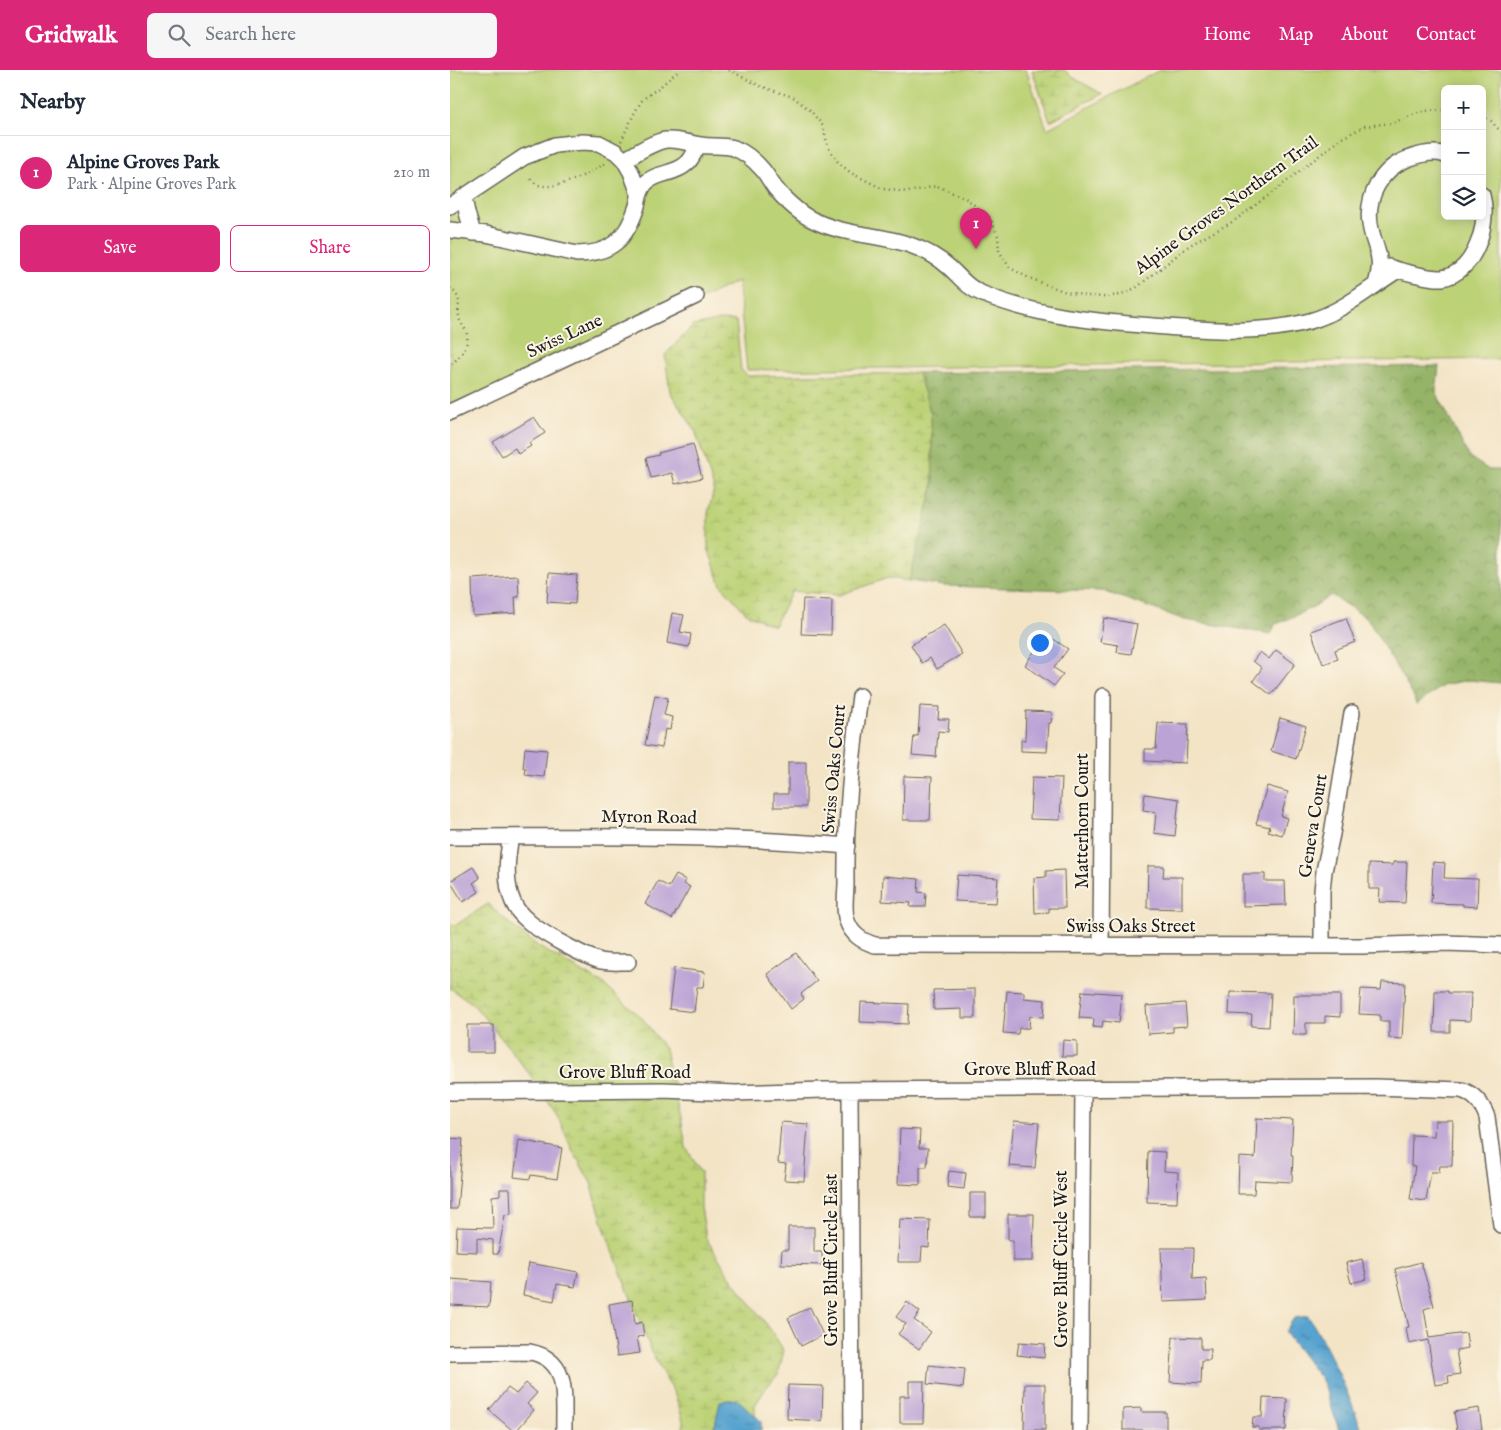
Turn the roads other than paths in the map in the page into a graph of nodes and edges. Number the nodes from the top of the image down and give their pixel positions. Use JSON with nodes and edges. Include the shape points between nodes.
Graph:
{"nodes":[{"id":1,"x":698,"y":145,"type":"junction"},
{"id":2,"x":1441,"y":153,"type":"edge"},
{"id":3,"x":624,"y":160,"type":"junction"},
{"id":4,"x":639,"y":194,"type":"junction"},
{"id":5,"x":464,"y":198,"type":"junction"},
{"id":6,"x":450,"y":206,"type":"edge"},
{"id":7,"x":1484,"y":220,"type":"edge"},
{"id":8,"x":450,"y":230,"type":"edge"},
{"id":9,"x":474,"y":233,"type":"junction"},
{"id":10,"x":1380,"y":259,"type":"junction"},
{"id":11,"x":1398,"y":270,"type":"junction"},
{"id":12,"x":1376,"y":284,"type":"junction"},
{"id":13,"x":696,"y":296,"type":"dead end"},
{"id":14,"x":450,"y":412,"type":"edge"},
{"id":15,"x":860,"y":696,"type":"dead end"},
{"id":16,"x":1103,"y":696,"type":"dead end"},
{"id":17,"x":1352,"y":713,"type":"dead end"},
{"id":18,"x":450,"y":837,"type":"edge"},
{"id":19,"x":511,"y":837,"type":"junction"},
{"id":20,"x":847,"y":846,"type":"junction"},
{"id":21,"x":1501,"y":945,"type":"edge"},
{"id":22,"x":1322,"y":946,"type":"junction"},
{"id":23,"x":1101,"y":947,"type":"junction"},
{"id":24,"x":628,"y":962,"type":"dead end"},
{"id":25,"x":1082,"y":1089,"type":"junction"},
{"id":26,"x":850,"y":1090,"type":"junction"},
{"id":27,"x":450,"y":1092,"type":"edge"},
{"id":28,"x":1501,"y":1225,"type":"edge"},
{"id":29,"x":450,"y":1353,"type":"edge"},
{"id":30,"x":564,"y":1430,"type":"edge"},
{"id":31,"x":852,"y":1430,"type":"edge"},
{"id":32,"x":1080,"y":1430,"type":"edge"}],
"edges":[{"from":1,"to":3,"type":"street","via":[[664,140]]},
{"from":1,"to":4,"type":"street","via":[[686,164],[651,179]]},
{"from":1,"to":12,"type":"street","via":[[733,148],[748,156],[763,170],[776,190],[810,219],[832,228],[910,245],[933,254],[971,288],[1027,309],[1083,320],[1242,331],[1324,316],[1355,300]]},
{"from":2,"to":10,"type":"street","via":[[1403,160],[1389,169],[1375,188],[1370,224]]},
{"from":3,"to":4,"type":"street"},
{"from":3,"to":5,"type":"street","via":[[599,143],[555,146],[524,157]]},
{"from":4,"to":9,"type":"street","via":[[626,232],[612,246],[590,254]]},
{"from":5,"to":6,"type":"street"},
{"from":5,"to":9,"type":"street"},
{"from":7,"to":11,"type":"street","via":[[1474,252],[1467,263],[1449,276],[1440,278]]},
{"from":8,"to":9,"type":"street"},
{"from":10,"to":11,"type":"street"},
{"from":10,"to":12,"type":"street"},
{"from":11,"to":12,"type":"street"},
{"from":13,"to":14,"type":"street","name":"Swiss Lane"},
{"from":15,"to":20,"type":"street","name":"Swiss Oaks Court","via":[[851,765]]},
{"from":16,"to":23,"type":"street","name":"Matterhorn Court"},
{"from":17,"to":22,"type":"street","name":"Geneva Court","via":[[1324,871]]},
{"from":18,"to":19,"type":"street","name":"Myron Road"},
{"from":19,"to":20,"type":"street","name":"Myron Road","via":[[673,837]]},
{"from":19,"to":24,"type":"street","via":[[507,872],[512,901],[528,922],[587,956],[600,961]]},
{"from":20,"to":23,"type":"street","name":"Swiss Oaks Street","via":[[846,919],[850,929],[865,942],[875,945]]},
{"from":21,"to":22,"type":"street","name":"Swiss Oaks Street"},
{"from":22,"to":23,"type":"street","name":"Swiss Oaks Street"},
{"from":25,"to":26,"type":"street","name":"Grove Bluff Road"},
{"from":25,"to":28,"type":"street","name":"Grove Bluff Road","via":[[1376,1087],[1465,1091],[1479,1102],[1487,1118]]},
{"from":25,"to":32,"type":"street","name":"Grove Bluff Circle West"},
{"from":26,"to":27,"type":"street","name":"Grove Bluff Road"},
{"from":26,"to":31,"type":"street","name":"Grove Bluff Circle East"},
{"from":29,"to":30,"type":"street","via":[[530,1352],[549,1359],[561,1374]]}]}
